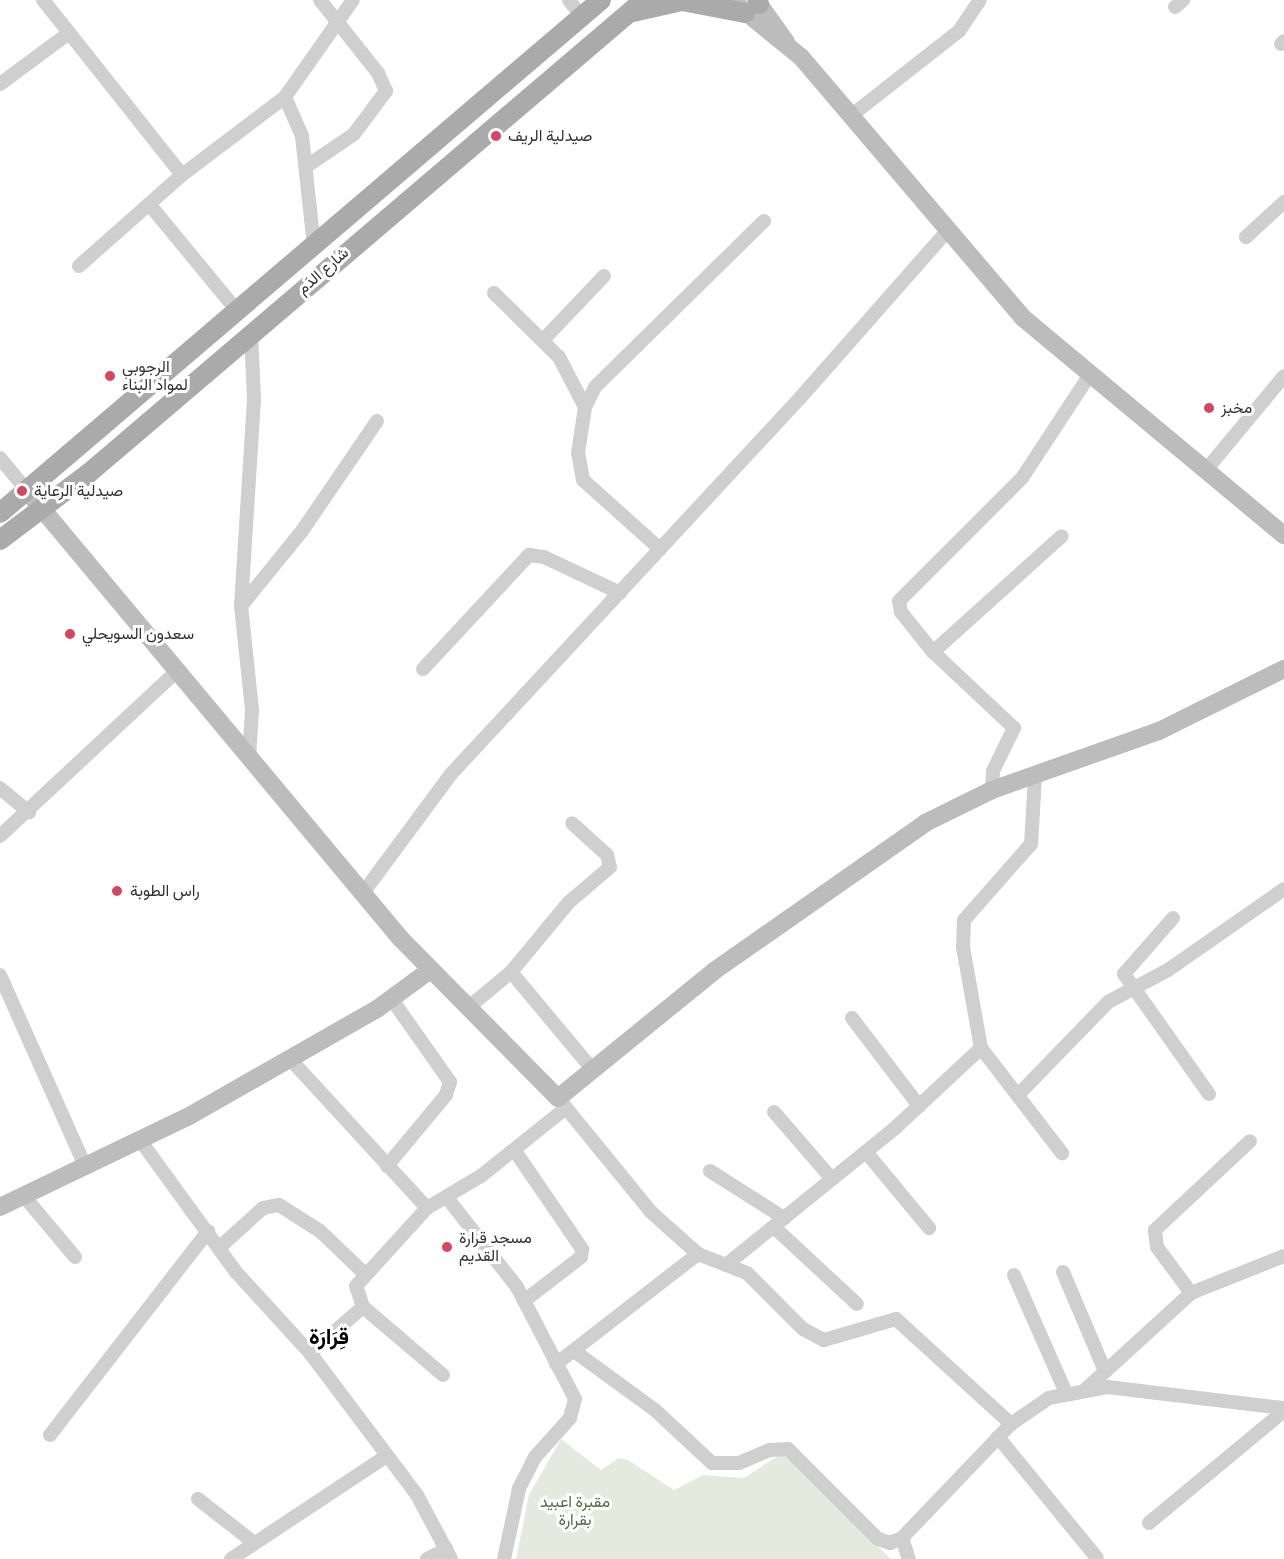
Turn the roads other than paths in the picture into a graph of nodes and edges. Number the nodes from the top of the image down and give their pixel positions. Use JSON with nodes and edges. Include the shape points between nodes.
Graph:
{"nodes":[{"id":1,"x":43,"y":0,"type":"edge"},
{"id":2,"x":320,"y":0,"type":"edge"},
{"id":3,"x":353,"y":0,"type":"edge"},
{"id":4,"x":569,"y":0,"type":"edge"},
{"id":5,"x":601,"y":0,"type":"edge"},
{"id":6,"x":644,"y":0,"type":"edge"},
{"id":7,"x":980,"y":0,"type":"edge"},
{"id":8,"x":750,"y":3,"type":"edge"},
{"id":9,"x":628,"y":14,"type":"junction"},
{"id":10,"x":581,"y":16,"type":"junction"},
{"id":11,"x":339,"y":24,"type":"junction"},
{"id":12,"x":69,"y":33,"type":"junction"},
{"id":13,"x":0,"y":84,"type":"edge"},
{"id":14,"x":285,"y":97,"type":"junction"},
{"id":15,"x":852,"y":115,"type":"junction"},
{"id":16,"x":307,"y":166,"type":"junction"},
{"id":17,"x":182,"y":175,"type":"junction"},
{"id":18,"x":1284,"y":202,"type":"edge"},
{"id":19,"x":149,"y":204,"type":"junction"},
{"id":20,"x":764,"y":221,"type":"dead end"},
{"id":21,"x":948,"y":230,"type":"junction"},
{"id":22,"x":1246,"y":237,"type":"dead end"},
{"id":23,"x":314,"y":247,"type":"junction"},
{"id":24,"x":79,"y":266,"type":"dead end"},
{"id":25,"x":604,"y":276,"type":"dead end"},
{"id":26,"x":494,"y":293,"type":"dead end"},
{"id":27,"x":238,"y":312,"type":"junction"},
{"id":28,"x":251,"y":333,"type":"junction"},
{"id":29,"x":544,"y":339,"type":"junction"},
{"id":30,"x":1089,"y":375,"type":"junction"},
{"id":31,"x":1284,"y":376,"type":"edge"},
{"id":32,"x":585,"y":407,"type":"junction"},
{"id":33,"x":377,"y":421,"type":"dead end"},
{"id":34,"x":0,"y":458,"type":"edge"},
{"id":35,"x":1206,"y":470,"type":"junction"},
{"id":36,"x":28,"y":492,"type":"junction"},
{"id":37,"x":43,"y":509,"type":"junction"},
{"id":38,"x":0,"y":513,"type":"edge"},
{"id":39,"x":1284,"y":535,"type":"edge"},
{"id":40,"x":1062,"y":536,"type":"dead end"},
{"id":41,"x":0,"y":540,"type":"edge"},
{"id":42,"x":660,"y":549,"type":"junction"},
{"id":43,"x":620,"y":593,"type":"junction"},
{"id":44,"x":241,"y":606,"type":"junction"},
{"id":45,"x":933,"y":652,"type":"junction"},
{"id":46,"x":423,"y":669,"type":"dead end"},
{"id":47,"x":1284,"y":669,"type":"edge"},
{"id":48,"x":176,"y":672,"type":"junction"},
{"id":49,"x":249,"y":759,"type":"junction"},
{"id":50,"x":1035,"y":777,"type":"junction"},
{"id":51,"x":0,"y":788,"type":"edge"},
{"id":52,"x":992,"y":790,"type":"junction"},
{"id":53,"x":29,"y":812,"type":"junction"},
{"id":54,"x":572,"y":823,"type":"dead end"},
{"id":55,"x":0,"y":836,"type":"edge"},
{"id":56,"x":1284,"y":889,"type":"edge"},
{"id":57,"x":363,"y":893,"type":"junction"},
{"id":58,"x":1173,"y":918,"type":"dead end"},
{"id":59,"x":430,"y":970,"type":"junction"},
{"id":60,"x":511,"y":972,"type":"junction"},
{"id":61,"x":0,"y":975,"type":"edge"},
{"id":62,"x":1133,"y":989,"type":"junction"},
{"id":63,"x":391,"y":998,"type":"junction"},
{"id":64,"x":469,"y":1006,"type":"junction"},
{"id":65,"x":852,"y":1018,"type":"dead end"},
{"id":66,"x":981,"y":1048,"type":"junction"},
{"id":67,"x":291,"y":1060,"type":"junction"},
{"id":68,"x":593,"y":1070,"type":"junction"},
{"id":69,"x":1019,"y":1094,"type":"junction"},
{"id":70,"x":1209,"y":1094,"type":"dead end"},
{"id":71,"x":562,"y":1103,"type":"junction"},
{"id":72,"x":919,"y":1106,"type":"junction"},
{"id":73,"x":774,"y":1112,"type":"dead end"},
{"id":74,"x":140,"y":1140,"type":"junction"},
{"id":75,"x":1250,"y":1142,"type":"dead end"},
{"id":76,"x":515,"y":1151,"type":"junction"},
{"id":77,"x":866,"y":1152,"type":"junction"},
{"id":78,"x":1062,"y":1153,"type":"dead end"},
{"id":79,"x":85,"y":1166,"type":"junction"},
{"id":80,"x":387,"y":1166,"type":"junction"},
{"id":81,"x":710,"y":1171,"type":"dead end"},
{"id":82,"x":832,"y":1179,"type":"junction"},
{"id":83,"x":24,"y":1196,"type":"junction"},
{"id":84,"x":448,"y":1199,"type":"junction"},
{"id":85,"x":0,"y":1207,"type":"edge"},
{"id":86,"x":427,"y":1208,"type":"junction"},
{"id":87,"x":779,"y":1222,"type":"junction"},
{"id":88,"x":929,"y":1228,"type":"dead end"},
{"id":89,"x":208,"y":1231,"type":"junction"},
{"id":90,"x":220,"y":1247,"type":"junction"},
{"id":91,"x":698,"y":1254,"type":"junction"},
{"id":92,"x":1284,"y":1256,"type":"edge"},
{"id":93,"x":75,"y":1257,"type":"dead end"},
{"id":94,"x":726,"y":1265,"type":"junction"},
{"id":95,"x":1064,"y":1272,"type":"dead end"},
{"id":96,"x":365,"y":1274,"type":"junction"},
{"id":97,"x":1014,"y":1275,"type":"dead end"},
{"id":98,"x":1191,"y":1293,"type":"junction"},
{"id":99,"x":524,"y":1301,"type":"junction"},
{"id":100,"x":857,"y":1304,"type":"dead end"},
{"id":101,"x":363,"y":1307,"type":"junction"},
{"id":102,"x":574,"y":1351,"type":"junction"},
{"id":103,"x":310,"y":1353,"type":"junction"},
{"id":104,"x":556,"y":1364,"type":"junction"},
{"id":105,"x":1105,"y":1371,"type":"junction"},
{"id":106,"x":443,"y":1375,"type":"dead end"},
{"id":107,"x":1086,"y":1389,"type":"junction"},
{"id":108,"x":1066,"y":1393,"type":"junction"},
{"id":109,"x":1284,"y":1409,"type":"edge"},
{"id":110,"x":1011,"y":1424,"type":"junction"},
{"id":111,"x":50,"y":1435,"type":"dead end"},
{"id":112,"x":998,"y":1437,"type":"junction"},
{"id":113,"x":385,"y":1457,"type":"junction"},
{"id":114,"x":198,"y":1499,"type":"dead end"},
{"id":115,"x":1149,"y":1523,"type":"dead end"},
{"id":116,"x":902,"y":1538,"type":"junction"},
{"id":117,"x":253,"y":1542,"type":"junction"},
{"id":118,"x":449,"y":1554,"type":"edge"},
{"id":119,"x":1097,"y":1558,"type":"edge"},
{"id":120,"x":231,"y":1559,"type":"edge"},
{"id":121,"x":427,"y":1559,"type":"edge"},
{"id":122,"x":504,"y":1559,"type":"edge"},
{"id":123,"x":909,"y":1559,"type":"edge"}],
"edges":[{"from":1,"to":12,"type":"street"},
{"from":2,"to":11,"type":"street"},
{"from":3,"to":11,"type":"street"},
{"from":4,"to":10,"type":"street"},
{"from":5,"to":10,"type":"main road","name":"شارع الدَم"},
{"from":6,"to":9,"type":"main road","name":"شارع الدَم"},
{"from":7,"to":15,"type":"street","via":[[959,31]]},
{"from":8,"to":9,"type":"main road","via":[[682,1]]},
{"from":8,"to":15,"type":"street"},
{"from":9,"to":28,"type":"main road","name":"شارع الدَم"},
{"from":10,"to":23,"type":"main road","name":"شارع الدَم"},
{"from":11,"to":14,"type":"street"},
{"from":11,"to":16,"type":"street","via":[[378,73],[386,91],[354,134]]},
{"from":12,"to":13,"type":"street"},
{"from":12,"to":17,"type":"street"},
{"from":14,"to":16,"type":"street","via":[[299,126]]},
{"from":14,"to":17,"type":"street"},
{"from":15,"to":21,"type":"street"},
{"from":16,"to":23,"type":"street"},
{"from":17,"to":19,"type":"street"},
{"from":18,"to":22,"type":"street"},
{"from":19,"to":24,"type":"street"},
{"from":19,"to":27,"type":"street"},
{"from":20,"to":32,"type":"street","via":[[595,387]]},
{"from":21,"to":30,"type":"street","via":[[1022,316]]},
{"from":21,"to":42,"type":"street"},
{"from":23,"to":27,"type":"main road","name":"شارع الدَم"},
{"from":25,"to":29,"type":"street"},
{"from":26,"to":29,"type":"street"},
{"from":27,"to":36,"type":"main road","name":"شارع الدَم"},
{"from":28,"to":37,"type":"main road","name":"شارع الدَم"},
{"from":28,"to":44,"type":"street","via":[[254,399]]},
{"from":29,"to":32,"type":"street","via":[[566,366]]},
{"from":30,"to":35,"type":"street"},
{"from":30,"to":45,"type":"street","via":[[1022,478],[901,596],[901,612]]},
{"from":31,"to":35,"type":"street"},
{"from":32,"to":42,"type":"street","via":[[578,453],[583,480]]},
{"from":33,"to":44,"type":"street","via":[[302,531]]},
{"from":34,"to":36,"type":"street"},
{"from":35,"to":39,"type":"street"},
{"from":36,"to":37,"type":"street"},
{"from":36,"to":38,"type":"main road","name":"شارع الدَم"},
{"from":37,"to":41,"type":"main road","name":"شارع الدَم"},
{"from":37,"to":48,"type":"street"},
{"from":40,"to":45,"type":"street"},
{"from":42,"to":43,"type":"street"},
{"from":43,"to":46,"type":"street","via":[[544,557],[529,555]]},
{"from":43,"to":57,"type":"street","via":[[451,774]]},
{"from":44,"to":49,"type":"street","via":[[252,710]]},
{"from":45,"to":52,"type":"street","via":[[1014,728],[993,771]]},
{"from":47,"to":50,"type":"street","via":[[1159,731]]},
{"from":48,"to":49,"type":"street"},
{"from":48,"to":53,"type":"street"},
{"from":49,"to":57,"type":"street"},
{"from":50,"to":52,"type":"street"},
{"from":50,"to":66,"type":"street","via":[[1030,844],[964,920],[968,986]]},
{"from":51,"to":53,"type":"street"},
{"from":52,"to":68,"type":"street","via":[[925,824],[804,906],[714,971]]},
{"from":53,"to":55,"type":"street"},
{"from":54,"to":60,"type":"street","via":[[607,855],[609,867],[564,908]]},
{"from":56,"to":62,"type":"street"},
{"from":57,"to":59,"type":"street"},
{"from":58,"to":62,"type":"street","via":[[1125,971]]},
{"from":59,"to":63,"type":"street"},
{"from":59,"to":64,"type":"street"},
{"from":60,"to":64,"type":"street"},
{"from":60,"to":68,"type":"street"},
{"from":61,"to":79,"type":"street"},
{"from":62,"to":69,"type":"street","via":[[1096,1012]]},
{"from":62,"to":70,"type":"street"},
{"from":63,"to":67,"type":"street"},
{"from":63,"to":80,"type":"street","via":[[450,1082],[446,1095]]},
{"from":64,"to":71,"type":"street"},
{"from":65,"to":72,"type":"street"},
{"from":66,"to":69,"type":"street"},
{"from":66,"to":72,"type":"street"},
{"from":67,"to":74,"type":"street"},
{"from":67,"to":80,"type":"street"},
{"from":68,"to":71,"type":"street"},
{"from":69,"to":78,"type":"street"},
{"from":71,"to":76,"type":"street"},
{"from":71,"to":91,"type":"street","via":[[651,1212]]},
{"from":72,"to":77,"type":"street"},
{"from":73,"to":82,"type":"street"},
{"from":74,"to":79,"type":"street"},
{"from":74,"to":89,"type":"street"},
{"from":75,"to":98,"type":"street","via":[[1155,1230],[1157,1246]]},
{"from":76,"to":84,"type":"street"},
{"from":76,"to":99,"type":"street","via":[[582,1250],[581,1257]]},
{"from":77,"to":82,"type":"street"},
{"from":77,"to":88,"type":"street"},
{"from":79,"to":83,"type":"street"},
{"from":80,"to":86,"type":"street"},
{"from":81,"to":87,"type":"street"},
{"from":82,"to":87,"type":"street"},
{"from":83,"to":85,"type":"street"},
{"from":83,"to":93,"type":"street"},
{"from":84,"to":86,"type":"street"},
{"from":84,"to":99,"type":"street","via":[[494,1254]]},
{"from":86,"to":96,"type":"street"},
{"from":87,"to":94,"type":"street"},
{"from":87,"to":100,"type":"street"},
{"from":89,"to":90,"type":"street"},
{"from":89,"to":111,"type":"street"},
{"from":90,"to":96,"type":"street","via":[[263,1208],[279,1205],[320,1231]]},
{"from":90,"to":103,"type":"street"},
{"from":91,"to":94,"type":"street"},
{"from":91,"to":102,"type":"street"},
{"from":92,"to":98,"type":"street"},
{"from":94,"to":110,"type":"street","via":[[747,1273],[803,1329],[824,1340],[896,1319]]},
{"from":95,"to":105,"type":"street"},
{"from":96,"to":101,"type":"street","via":[[356,1290]]},
{"from":97,"to":108,"type":"street"},
{"from":98,"to":105,"type":"street"},
{"from":99,"to":104,"type":"street"},
{"from":101,"to":103,"type":"street"},
{"from":101,"to":106,"type":"street"},
{"from":102,"to":104,"type":"street"},
{"from":102,"to":116,"type":"street","via":[[656,1410],[712,1463],[739,1463],[769,1450],[789,1449],[879,1539],[890,1543]]},
{"from":103,"to":113,"type":"street"},
{"from":104,"to":122,"type":"street","via":[[573,1389],[574,1410],[526,1474],[511,1512]]},
{"from":105,"to":107,"type":"street"},
{"from":107,"to":108,"type":"street"},
{"from":107,"to":109,"type":"street","via":[[1148,1389]]},
{"from":108,"to":110,"type":"street","via":[[1037,1404]]},
{"from":109,"to":115,"type":"street"},
{"from":110,"to":112,"type":"street"},
{"from":112,"to":116,"type":"street"},
{"from":112,"to":119,"type":"street"},
{"from":113,"to":117,"type":"street"},
{"from":113,"to":118,"type":"street","via":[[432,1515]]},
{"from":114,"to":117,"type":"street"},
{"from":116,"to":123,"type":"street"},
{"from":117,"to":120,"type":"street"},
{"from":118,"to":121,"type":"street"}]}
